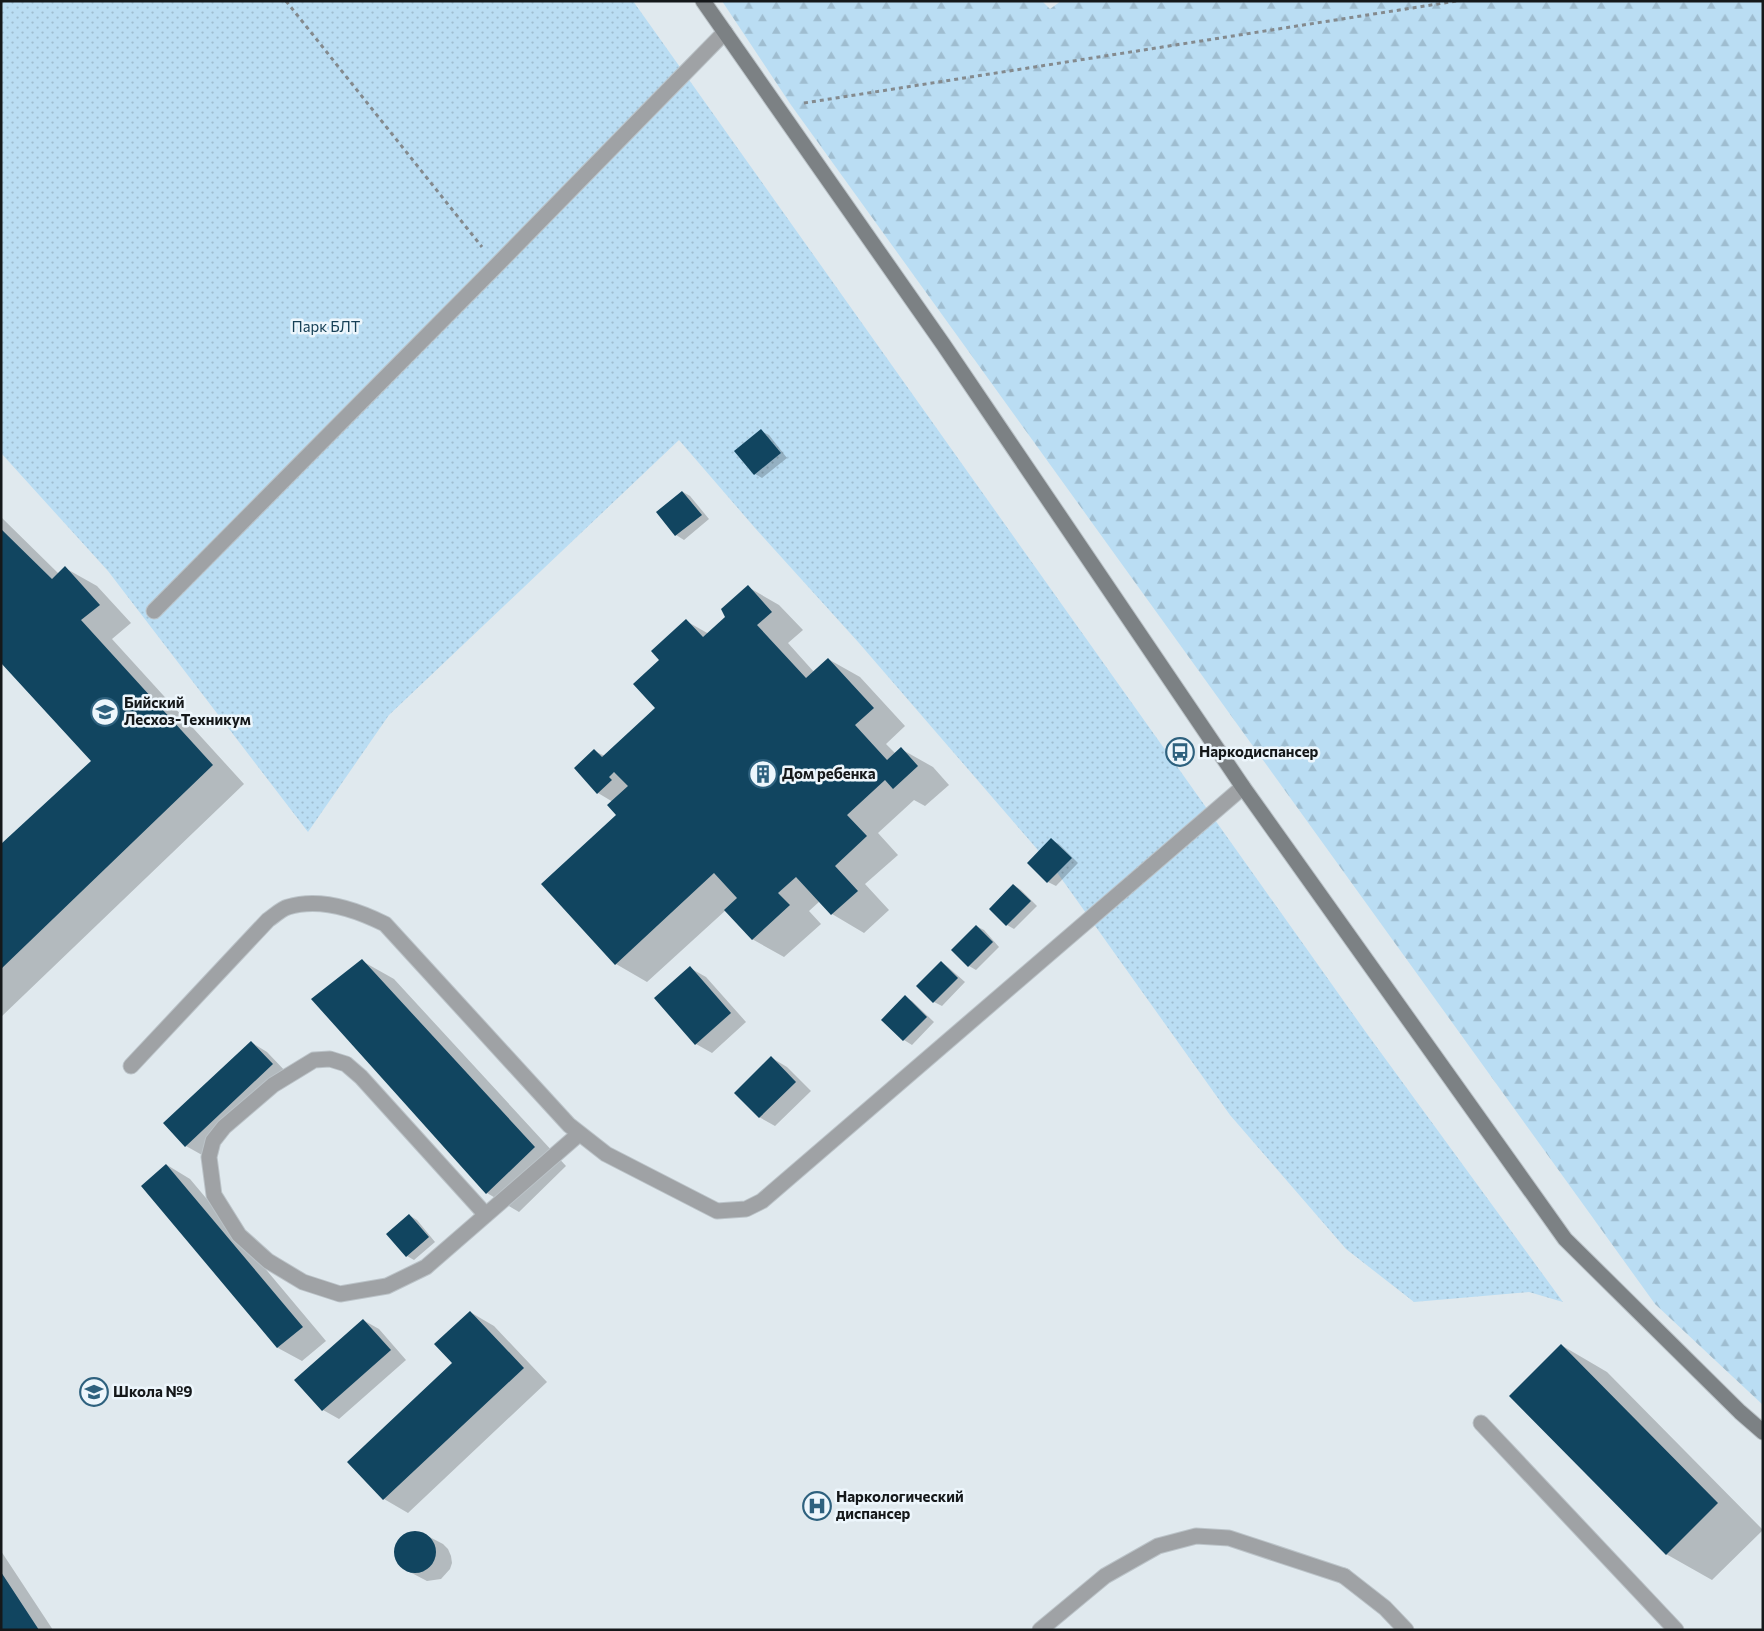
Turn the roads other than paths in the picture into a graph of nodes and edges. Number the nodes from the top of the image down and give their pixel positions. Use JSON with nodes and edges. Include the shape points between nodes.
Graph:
{"nodes":[{"id":1,"x":703,"y":1,"type":"edge"},
{"id":2,"x":725,"y":32,"type":"junction"},
{"id":3,"x":154,"y":611,"type":"dead end"},
{"id":4,"x":1244,"y":787,"type":"junction"},
{"id":5,"x":131,"y":1066,"type":"dead end"},
{"id":6,"x":579,"y":1134,"type":"junction"},
{"id":7,"x":486,"y":1215,"type":"junction"},
{"id":8,"x":1481,"y":1423,"type":"dead end"},
{"id":9,"x":1763,"y":1432,"type":"edge"},
{"id":10,"x":1040,"y":1630,"type":"edge"},
{"id":11,"x":1406,"y":1630,"type":"edge"},
{"id":12,"x":1676,"y":1630,"type":"edge"}],
"edges":[{"from":1,"to":2,"type":"main road"},
{"from":2,"to":3,"type":"street"},
{"from":2,"to":4,"type":"main road","via":[[943,344]]},
{"from":4,"to":6,"type":"street","via":[[762,1201],[746,1209],[717,1211],[606,1154]]},
{"from":4,"to":9,"type":"main road","via":[[1565,1239]]},
{"from":5,"to":6,"type":"street","via":[[268,920],[286,908],[313,903],[362,912],[385,924]]},
{"from":6,"to":7,"type":"street"},
{"from":7,"to":7,"type":"street","via":[[426,1267],[387,1286],[340,1294],[303,1282],[268,1260],[239,1234],[214,1195],[209,1157],[213,1141],[224,1127],[273,1085],[314,1060],[330,1060],[346,1064],[361,1077]]},
{"from":8,"to":12,"type":"street"},
{"from":10,"to":11,"type":"street","via":[[1105,1576],[1158,1546],[1196,1536],[1229,1538],[1344,1576],[1385,1608]]}]}
